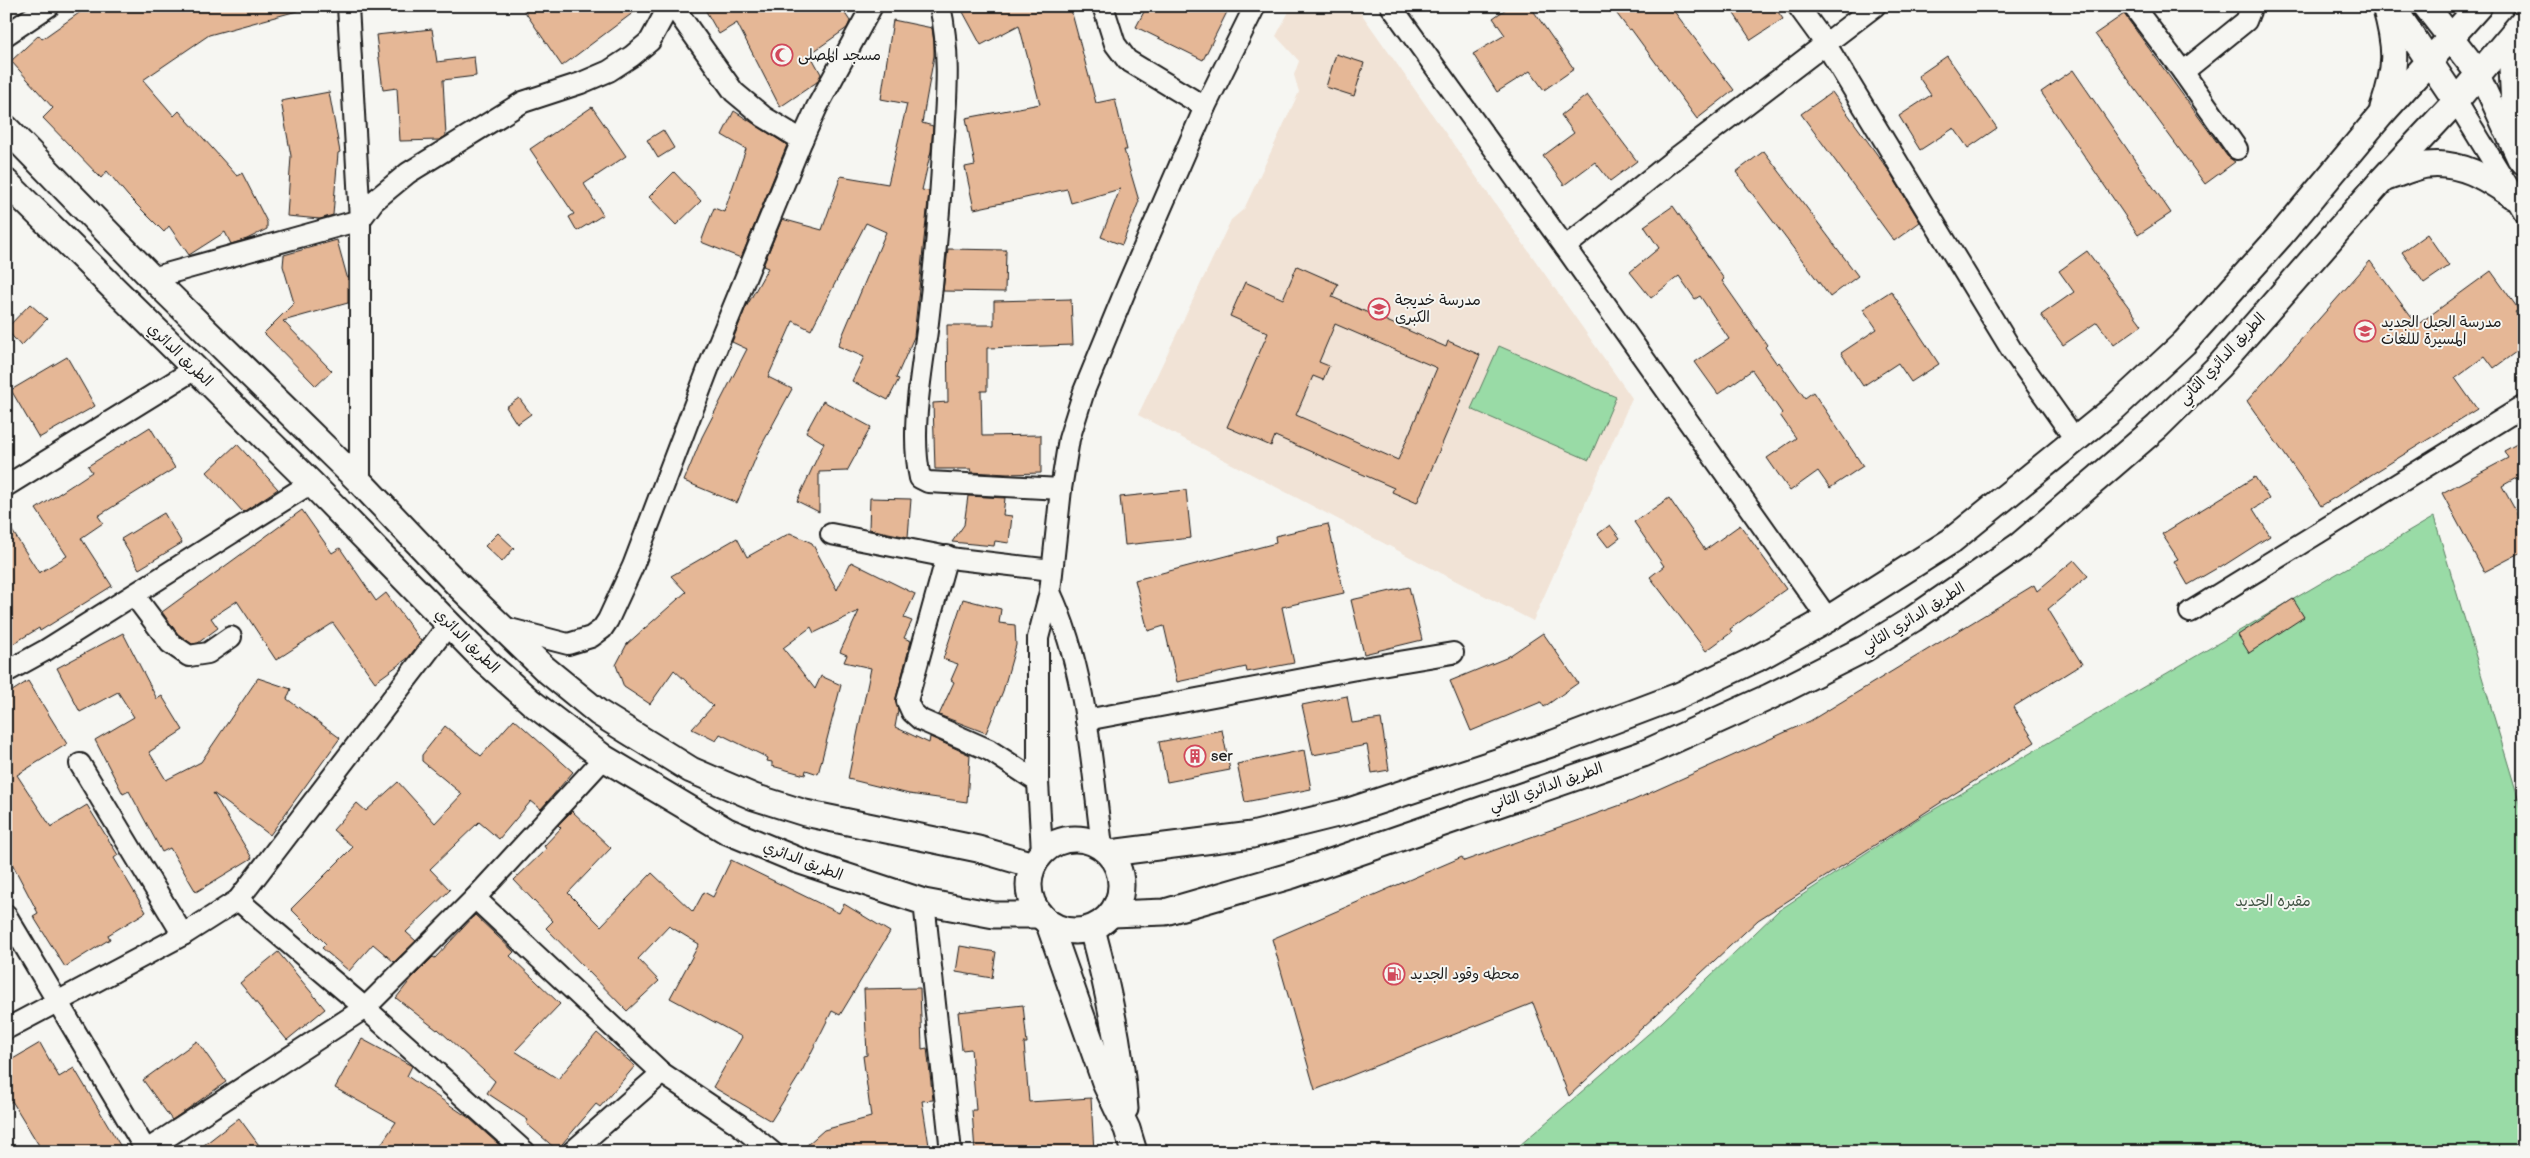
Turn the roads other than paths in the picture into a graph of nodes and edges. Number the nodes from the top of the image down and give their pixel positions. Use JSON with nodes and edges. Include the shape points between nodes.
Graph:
{"nodes":[{"id":1,"x":48,"y":6,"type":"edge"},
{"id":2,"x":348,"y":6,"type":"edge"},
{"id":3,"x":669,"y":6,"type":"edge"},
{"id":4,"x":673,"y":6,"type":"edge"},
{"id":5,"x":872,"y":6,"type":"edge"},
{"id":6,"x":940,"y":6,"type":"edge"},
{"id":7,"x":1103,"y":6,"type":"edge"},
{"id":8,"x":1255,"y":6,"type":"edge"},
{"id":9,"x":1391,"y":6,"type":"edge"},
{"id":10,"x":1798,"y":6,"type":"edge"},
{"id":11,"x":1875,"y":6,"type":"edge"},
{"id":12,"x":2133,"y":6,"type":"edge"},
{"id":13,"x":2248,"y":6,"type":"edge"},
{"id":14,"x":2385,"y":6,"type":"edge"},
{"id":15,"x":2392,"y":6,"type":"edge"},
{"id":16,"x":2426,"y":6,"type":"edge"},
{"id":17,"x":2479,"y":6,"type":"edge"},
{"id":18,"x":2522,"y":21,"type":"edge"},
{"id":19,"x":6,"y":35,"type":"edge"},
{"id":20,"x":2452,"y":37,"type":"junction"},
{"id":21,"x":1825,"y":43,"type":"junction"},
{"id":22,"x":2430,"y":62,"type":"junction"},
{"id":23,"x":2182,"y":72,"type":"junction"},
{"id":24,"x":2479,"y":74,"type":"junction"},
{"id":25,"x":2456,"y":101,"type":"junction"},
{"id":26,"x":1205,"y":107,"type":"junction"},
{"id":27,"x":2380,"y":116,"type":"junction"},
{"id":28,"x":6,"y":128,"type":"edge"},
{"id":29,"x":802,"y":140,"type":"junction"},
{"id":30,"x":2237,"y":149,"type":"dead end"},
{"id":31,"x":2524,"y":162,"type":"edge"},
{"id":32,"x":2524,"y":173,"type":"edge"},
{"id":33,"x":2383,"y":179,"type":"junction"},
{"id":34,"x":6,"y":182,"type":"edge"},
{"id":35,"x":2518,"y":204,"type":"edge"},
{"id":36,"x":360,"y":220,"type":"junction"},
{"id":37,"x":1565,"y":247,"type":"junction"},
{"id":38,"x":152,"y":278,"type":"junction"},
{"id":39,"x":195,"y":369,"type":"junction"},
{"id":40,"x":2524,"y":406,"type":"edge"},
{"id":41,"x":2075,"y":439,"type":"junction"},
{"id":42,"x":360,"y":482,"type":"junction"},
{"id":43,"x":312,"y":483,"type":"junction"},
{"id":44,"x":6,"y":486,"type":"edge"},
{"id":45,"x":1061,"y":489,"type":"junction"},
{"id":46,"x":831,"y":534,"type":"dead end"},
{"id":47,"x":947,"y":556,"type":"junction"},
{"id":48,"x":1052,"y":570,"type":"junction"},
{"id":49,"x":1050,"y":592,"type":"junction"},
{"id":50,"x":134,"y":595,"type":"junction"},
{"id":51,"x":2190,"y":612,"type":"dead end"},
{"id":52,"x":1828,"y":619,"type":"junction"},
{"id":53,"x":449,"y":624,"type":"junction"},
{"id":54,"x":502,"y":627,"type":"junction"},
{"id":55,"x":231,"y":636,"type":"dead end"},
{"id":56,"x":1453,"y":653,"type":"dead end"},
{"id":57,"x":6,"y":672,"type":"edge"},
{"id":58,"x":1086,"y":720,"type":"junction"},
{"id":59,"x":604,"y":758,"type":"junction"},
{"id":60,"x":80,"y":764,"type":"dead end"},
{"id":61,"x":1038,"y":782,"type":"junction"},
{"id":62,"x":1106,"y":850,"type":"junction"},
{"id":63,"x":1037,"y":858,"type":"junction"},
{"id":64,"x":474,"y":898,"type":"junction"},
{"id":65,"x":238,"y":900,"type":"junction"},
{"id":66,"x":924,"y":902,"type":"junction"},
{"id":67,"x":1112,"y":914,"type":"junction"},
{"id":68,"x":6,"y":915,"type":"edge"},
{"id":69,"x":1044,"y":919,"type":"junction"},
{"id":70,"x":1092,"y":929,"type":"junction"},
{"id":71,"x":183,"y":935,"type":"junction"},
{"id":72,"x":57,"y":1000,"type":"junction"},
{"id":73,"x":365,"y":1008,"type":"junction"},
{"id":74,"x":6,"y":1029,"type":"edge"},
{"id":75,"x":662,"y":1074,"type":"junction"},
{"id":76,"x":1130,"y":1140,"type":"edge"},
{"id":77,"x":147,"y":1151,"type":"edge"},
{"id":78,"x":525,"y":1152,"type":"edge"},
{"id":79,"x":572,"y":1152,"type":"edge"},
{"id":80,"x":772,"y":1152,"type":"edge"},
{"id":81,"x":951,"y":1152,"type":"edge"}],
"edges":[{"from":1,"to":19,"type":"street"},
{"from":2,"to":36,"type":"street"},
{"from":3,"to":36,"type":"street","via":[[650,41],[632,56],[609,71],[562,90],[535,96],[514,107],[408,173],[374,201]]},
{"from":4,"to":29,"type":"street","via":[[734,92],[764,117]]},
{"from":5,"to":29,"type":"street"},
{"from":6,"to":45,"type":"street","via":[[948,49],[947,95],[939,213],[916,442],[920,478],[928,482]]},
{"from":7,"to":26,"type":"street","via":[[1115,44],[1127,60]]},
{"from":8,"to":26,"type":"street"},
{"from":9,"to":37,"type":"street"},
{"from":10,"to":21,"type":"street"},
{"from":11,"to":21,"type":"street"},
{"from":12,"to":23,"type":"street"},
{"from":13,"to":23,"type":"street","via":[[2250,11],[2246,21]]},
{"from":14,"to":27,"type":"main road","via":[[2395,53],[2392,83]]},
{"from":15,"to":22,"type":"main road"},
{"from":16,"to":20,"type":"main road"},
{"from":17,"to":20,"type":"main road"},
{"from":18,"to":24,"type":"main road","name":"الطريق الدائري الثاني"},
{"from":18,"to":31,"type":"main road","via":[[2512,68],[2514,105]]},
{"from":20,"to":22,"type":"main road"},
{"from":20,"to":24,"type":"main road"},
{"from":21,"to":37,"type":"street"},
{"from":21,"to":41,"type":"street","via":[[2011,349]]},
{"from":22,"to":25,"type":"main road"},
{"from":22,"to":27,"type":"main road"},
{"from":23,"to":30,"type":"street"},
{"from":24,"to":25,"type":"main road","name":"الطريق الدائري الثاني"},
{"from":24,"to":32,"type":"street"},
{"from":25,"to":33,"type":"main road","name":"الطريق الدائري الثاني"},
{"from":25,"to":35,"type":"street"},
{"from":26,"to":45,"type":"street","via":[[1084,391],[1069,438]]},
{"from":27,"to":41,"type":"main road","via":[[2280,236],[2184,343],[2112,410]]},
{"from":28,"to":38,"type":"main road"},
{"from":29,"to":54,"type":"street","via":[[710,364],[633,566],[608,620],[591,637],[568,644]]},
{"from":33,"to":35,"type":"main road","via":[[2427,165],[2454,167],[2484,176]]},
{"from":33,"to":67,"type":"main road","name":"الطريق الدائري الثاني","via":[[2220,366],[2157,427],[2020,545],[1866,648],[1708,726],[1643,754],[1397,841],[1293,876],[1165,912]]},
{"from":34,"to":39,"type":"main road","name":"الطريق الدائري"},
{"from":36,"to":38,"type":"street"},
{"from":36,"to":42,"type":"street"},
{"from":37,"to":52,"type":"street"},
{"from":38,"to":42,"type":"main road"},
{"from":39,"to":43,"type":"main road","name":"الطريق الدائري"},
{"from":39,"to":44,"type":"street"},
{"from":40,"to":51,"type":"street"},
{"from":41,"to":52,"type":"main road","via":[[1951,541]]},
{"from":42,"to":54,"type":"main road","via":[[426,553]]},
{"from":43,"to":50,"type":"street"},
{"from":43,"to":53,"type":"main road","name":"الطريق الدائري"},
{"from":45,"to":48,"type":"street"},
{"from":46,"to":47,"type":"street"},
{"from":47,"to":48,"type":"street"},
{"from":47,"to":61,"type":"street","via":[[907,701],[909,707],[921,720],[989,750]]},
{"from":48,"to":49,"type":"street"},
{"from":49,"to":58,"type":"street","via":[[1072,651]]},
{"from":49,"to":61,"type":"street","via":[[1038,638]]},
{"from":50,"to":55,"type":"street","via":[[170,643],[189,656],[208,653]]},
{"from":50,"to":57,"type":"street"},
{"from":52,"to":62,"type":"main road","via":[[1756,659],[1678,696],[1554,742],[1349,811],[1252,835]]},
{"from":53,"to":59,"type":"main road","name":"الطريق الدائري","via":[[531,702]]},
{"from":53,"to":65,"type":"street"},
{"from":54,"to":63,"type":"main road","via":[[544,668],[599,713],[691,770],[754,797],[805,813]]},
{"from":56,"to":58,"type":"street"},
{"from":58,"to":62,"type":"street"},
{"from":59,"to":64,"type":"street"},
{"from":59,"to":66,"type":"main road","name":"الطريق الدائري","via":[[727,831],[797,860]]},
{"from":60,"to":71,"type":"street"},
{"from":61,"to":63,"type":"street"},
{"from":62,"to":63,"type":"main road","via":[[1087,840],[1071,838],[1055,842]]},
{"from":62,"to":67,"type":"main road","via":[[1119,867],[1122,883],[1120,900]]},
{"from":63,"to":69,"type":"main road","via":[[1028,882],[1031,899]]},
{"from":64,"to":73,"type":"street"},
{"from":64,"to":75,"type":"street"},
{"from":65,"to":71,"type":"street"},
{"from":65,"to":73,"type":"street"},
{"from":66,"to":69,"type":"main road","name":"الطريق الدائري"},
{"from":66,"to":81,"type":"street"},
{"from":67,"to":70,"type":"main road"},
{"from":68,"to":72,"type":"street"},
{"from":69,"to":70,"type":"main road","via":[[1070,932]]},
{"from":69,"to":76,"type":"main road"},
{"from":70,"to":76,"type":"main road","via":[[1119,1050]]},
{"from":71,"to":72,"type":"street"},
{"from":72,"to":74,"type":"street"},
{"from":72,"to":77,"type":"street"},
{"from":73,"to":77,"type":"street"},
{"from":73,"to":78,"type":"street"},
{"from":75,"to":79,"type":"street"},
{"from":75,"to":80,"type":"street","via":[[738,1124]]}]}
